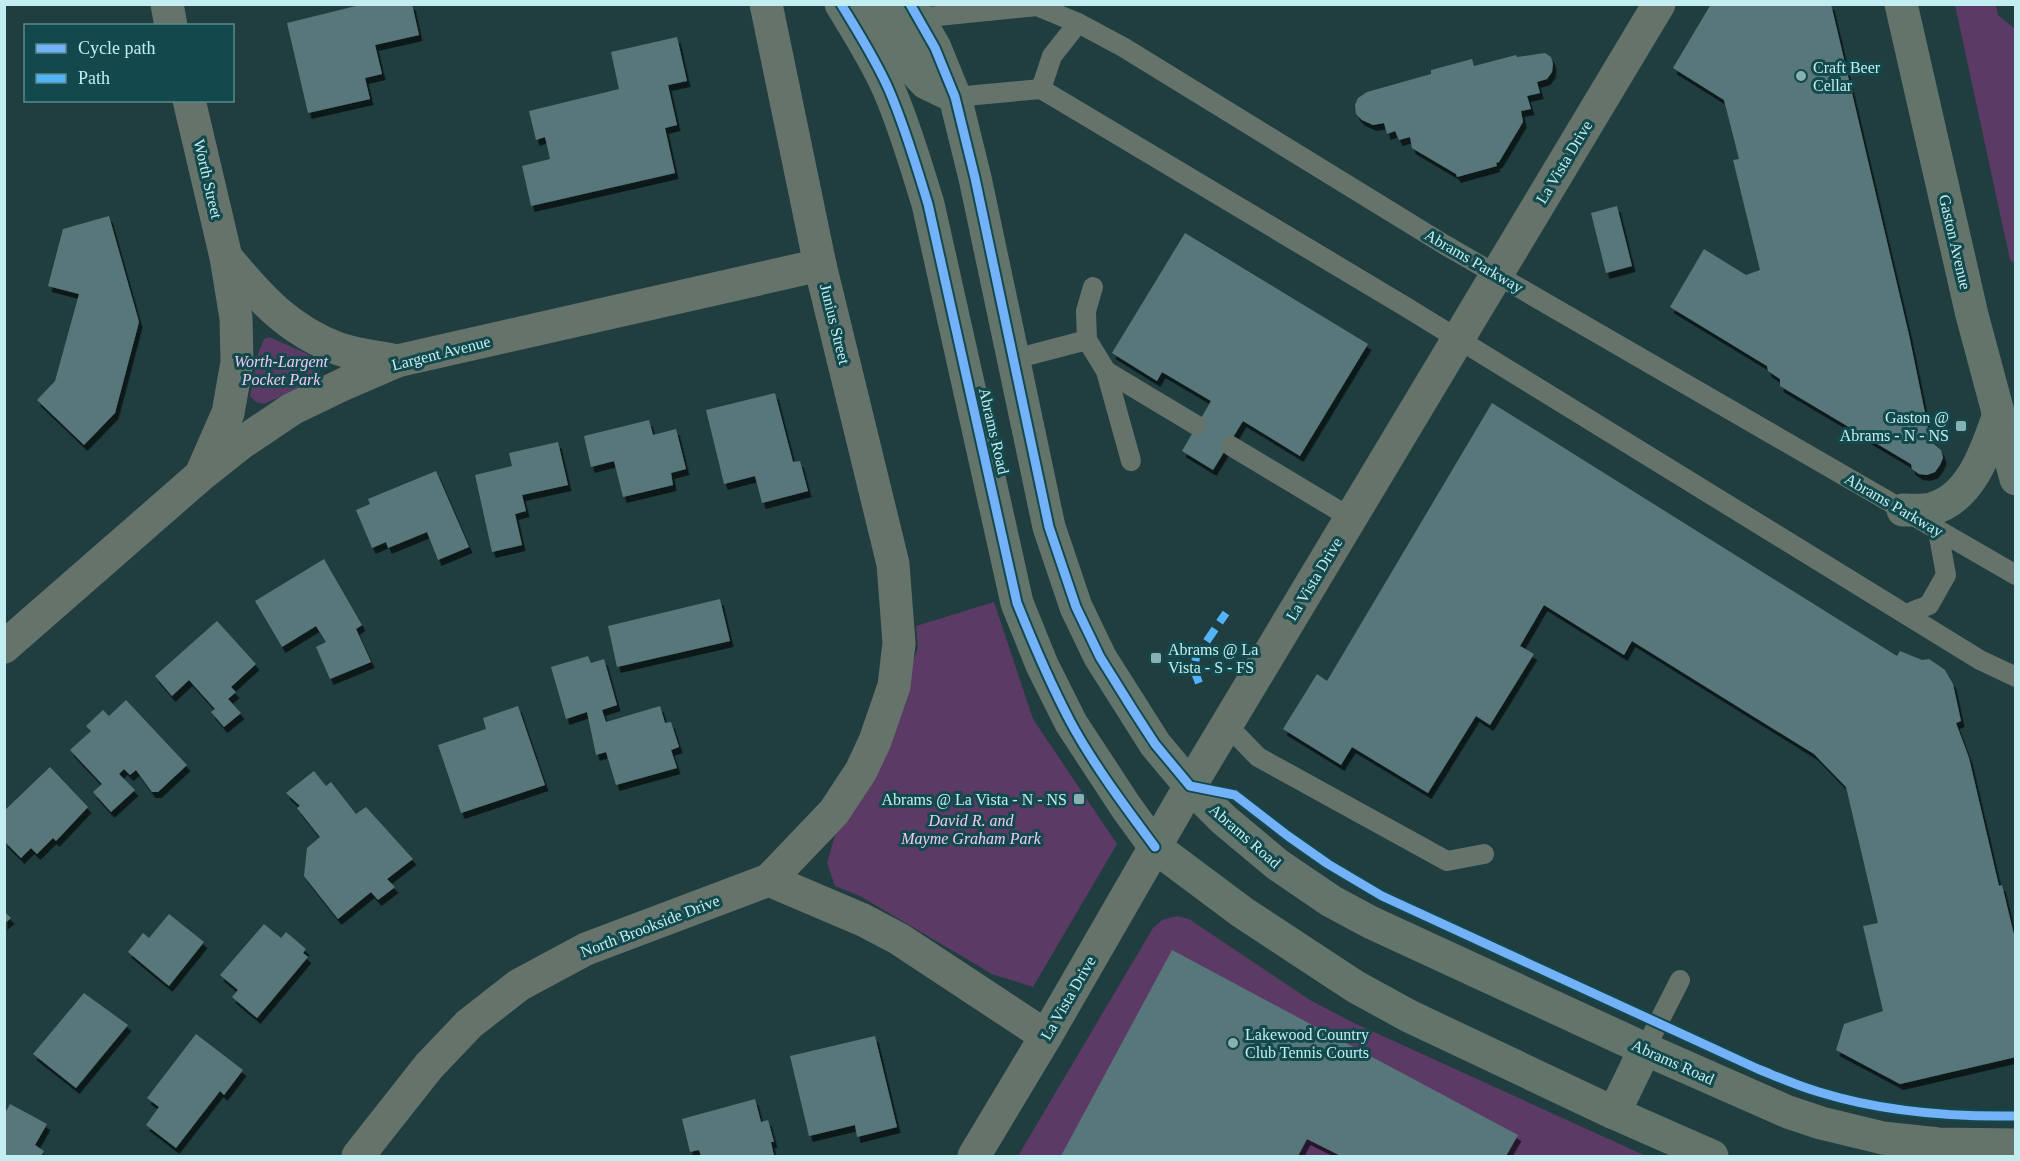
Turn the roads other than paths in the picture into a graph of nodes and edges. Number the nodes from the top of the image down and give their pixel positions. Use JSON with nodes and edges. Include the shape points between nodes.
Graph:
{"nodes":[{"id":1,"x":166,"y":4,"type":"edge"},
{"id":2,"x":766,"y":4,"type":"edge"},
{"id":3,"x":841,"y":4,"type":"edge"},
{"id":4,"x":874,"y":4,"type":"edge"},
{"id":5,"x":1659,"y":4,"type":"edge"},
{"id":6,"x":1901,"y":4,"type":"edge"},
{"id":7,"x":1037,"y":5,"type":"edge"},
{"id":8,"x":914,"y":11,"type":"edge"},
{"id":9,"x":1078,"y":23,"type":"junction"},
{"id":10,"x":171,"y":24,"type":"edge"},
{"id":11,"x":1041,"y":89,"type":"junction"},
{"id":12,"x":955,"y":97,"type":"junction"},
{"id":13,"x":189,"y":102,"type":"edge"},
{"id":14,"x":226,"y":257,"type":"junction"},
{"id":15,"x":820,"y":265,"type":"junction"},
{"id":16,"x":1497,"y":275,"type":"junction"},
{"id":17,"x":1093,"y":287,"type":"dead end"},
{"id":18,"x":1458,"y":339,"type":"junction"},
{"id":19,"x":1088,"y":340,"type":"junction"},
{"id":20,"x":1014,"y":359,"type":"junction"},
{"id":21,"x":398,"y":362,"type":"junction"},
{"id":22,"x":1106,"y":371,"type":"junction"},
{"id":23,"x":1998,"y":417,"type":"junction"},
{"id":24,"x":1196,"y":425,"type":"dead end"},
{"id":25,"x":1231,"y":446,"type":"dead end"},
{"id":26,"x":1131,"y":461,"type":"dead end"},
{"id":27,"x":201,"y":474,"type":"junction"},
{"id":28,"x":2016,"y":479,"type":"edge"},
{"id":29,"x":1903,"y":510,"type":"junction"},
{"id":30,"x":1351,"y":518,"type":"junction"},
{"id":31,"x":1938,"y":531,"type":"junction"},
{"id":32,"x":2016,"y":574,"type":"edge"},
{"id":33,"x":1906,"y":614,"type":"junction"},
{"id":34,"x":899,"y":643,"type":"joint"},
{"id":35,"x":4,"y":647,"type":"edge"},
{"id":36,"x":2016,"y":677,"type":"edge"},
{"id":37,"x":1227,"y":725,"type":"junction"},
{"id":38,"x":1190,"y":786,"type":"junction"},
{"id":39,"x":1155,"y":847,"type":"junction"},
{"id":40,"x":1484,"y":854,"type":"dead end"},
{"id":41,"x":769,"y":880,"type":"junction"},
{"id":42,"x":1680,"y":980,"type":"dead end"},
{"id":43,"x":1046,"y":1036,"type":"junction"},
{"id":44,"x":1645,"y":1050,"type":"junction"},
{"id":45,"x":1614,"y":1113,"type":"junction"},
{"id":46,"x":2016,"y":1145,"type":"edge"},
{"id":47,"x":358,"y":1156,"type":"edge"},
{"id":48,"x":974,"y":1156,"type":"edge"},
{"id":49,"x":1712,"y":1156,"type":"edge"}],
"edges":[{"from":1,"to":10,"type":"street"},
{"from":2,"to":15,"type":"street","name":"Junius Street"},
{"from":3,"to":39,"type":"main road","name":"Abrams Road","via":[[888,88],[925,194],[1017,603],[1071,723]]},
{"from":4,"to":12,"type":"main road","via":[[926,84]]},
{"from":5,"to":16,"type":"street","name":"La Vista Drive"},
{"from":6,"to":23,"type":"main road","name":"Gaston Avenue"},
{"from":7,"to":8,"type":"lane","name":"Abrams Parkway"},
{"from":7,"to":9,"type":"lane","name":"Abrams Parkway"},
{"from":8,"to":12,"type":"main road","name":"Abrams Road","via":[[935,48]]},
{"from":9,"to":11,"type":"lane","via":[[1052,56]]},
{"from":9,"to":16,"type":"lane","name":"Abrams Parkway"},
{"from":11,"to":12,"type":"lane"},
{"from":11,"to":18,"type":"lane"},
{"from":12,"to":20,"type":"main road","name":"Abrams Road"},
{"from":13,"to":14,"type":"street","name":"Worth Street"},
{"from":14,"to":21,"type":"street","name":"Worth Street","via":[[276,313],[313,337],[341,350]]},
{"from":14,"to":27,"type":"street","name":"Worth Street","via":[[236,318],[237,362],[228,413]]},
{"from":15,"to":21,"type":"street","name":"Largent Avenue"},
{"from":15,"to":34,"type":"street","name":"Junius Street","via":[[893,564]]},
{"from":16,"to":18,"type":"street","name":"La Vista Drive"},
{"from":16,"to":29,"type":"lane","name":"Abrams Parkway"},
{"from":17,"to":19,"type":"lane","via":[[1086,311]]},
{"from":18,"to":30,"type":"street","name":"La Vista Drive"},
{"from":18,"to":33,"type":"lane"},
{"from":19,"to":20,"type":"lane"},
{"from":19,"to":22,"type":"lane"},
{"from":20,"to":38,"type":"main road","name":"Abrams Road","via":[[1049,527],[1076,607],[1100,657],[1133,710]]},
{"from":21,"to":27,"type":"street","name":"Largent Avenue","via":[[292,409]]},
{"from":22,"to":24,"type":"lane"},
{"from":22,"to":26,"type":"lane"},
{"from":23,"to":28,"type":"main road","name":"Gaston Avenue"},
{"from":23,"to":29,"type":"main road","via":[[1983,461],[1966,486],[1934,508]]},
{"from":25,"to":30,"type":"lane"},
{"from":27,"to":35,"type":"street","name":"Largent Avenue"},
{"from":29,"to":31,"type":"lane","name":"Abrams Parkway"},
{"from":30,"to":37,"type":"street","name":"La Vista Drive"},
{"from":31,"to":32,"type":"lane","name":"Abrams Parkway"},
{"from":31,"to":33,"type":"lane","via":[[1946,575],[1929,605]]},
{"from":33,"to":36,"type":"lane","via":[[1980,660]]},
{"from":34,"to":41,"type":"street","name":"North Brookside Drive","via":[[894,686],[861,771],[834,812]]},
{"from":37,"to":38,"type":"street","name":"La Vista Drive"},
{"from":37,"to":40,"type":"lane","via":[[1258,757],[1447,861]]},
{"from":38,"to":39,"type":"street","name":"La Vista Drive"},
{"from":38,"to":44,"type":"main road","name":"Abrams Road","via":[[1278,865],[1331,901]]},
{"from":39,"to":43,"type":"street","name":"La Vista Drive"},
{"from":39,"to":45,"type":"main road","name":"Abrams Road","via":[[1242,912],[1356,987],[1408,1016]]},
{"from":41,"to":43,"type":"street","via":[[899,939]]},
{"from":41,"to":47,"type":"street","name":"North Brookside Drive","via":[[586,949],[519,985],[468,1024],[429,1066]]},
{"from":42,"to":44,"type":"lane"},
{"from":43,"to":48,"type":"street","name":"La Vista Drive"},
{"from":44,"to":45,"type":"main road"},
{"from":44,"to":46,"type":"main road","name":"Abrams Road","via":[[1821,1124],[1883,1138],[1938,1144]]},
{"from":45,"to":49,"type":"main road","name":"Abrams Road"}]}
